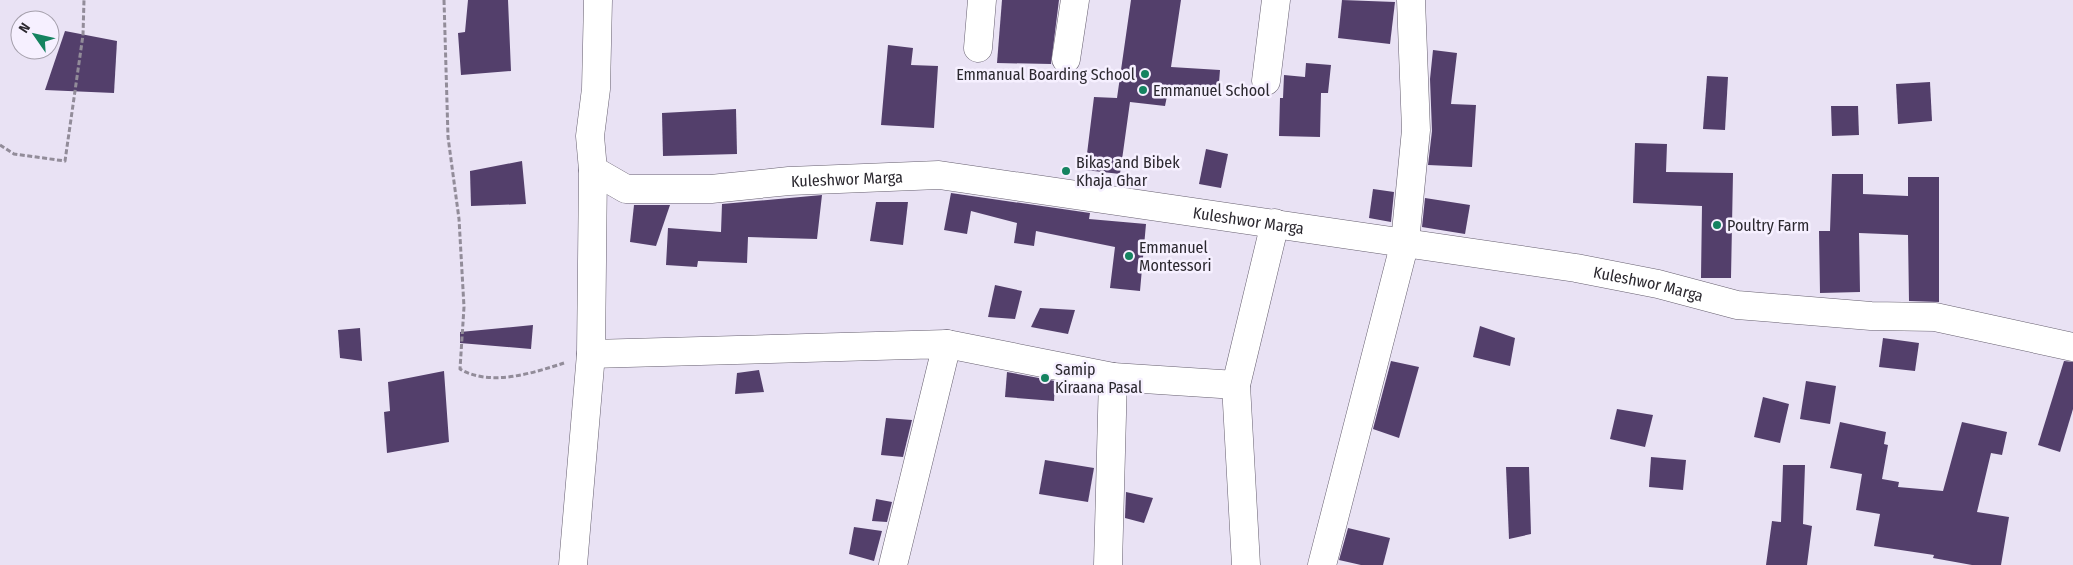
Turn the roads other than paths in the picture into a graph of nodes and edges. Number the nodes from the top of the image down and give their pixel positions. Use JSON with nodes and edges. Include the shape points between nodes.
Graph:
{"nodes":[{"id":1,"x":598,"y":0,"type":"edge"},
{"id":2,"x":982,"y":0,"type":"edge"},
{"id":3,"x":1075,"y":0,"type":"edge"},
{"id":4,"x":1276,"y":0,"type":"edge"},
{"id":5,"x":1411,"y":0,"type":"edge"},
{"id":6,"x":978,"y":48,"type":"dead end"},
{"id":7,"x":1066,"y":59,"type":"dead end"},
{"id":8,"x":1266,"y":81,"type":"dead end"},
{"id":9,"x":593,"y":170,"type":"junction"},
{"id":10,"x":1275,"y":223,"type":"junction"},
{"id":11,"x":1404,"y":242,"type":"junction"},
{"id":12,"x":947,"y":344,"type":"junction"},
{"id":13,"x":2073,"y":347,"type":"edge"},
{"id":14,"x":591,"y":354,"type":"junction"},
{"id":15,"x":1113,"y":377,"type":"junction"},
{"id":16,"x":1236,"y":385,"type":"junction"},
{"id":17,"x":573,"y":565,"type":"edge"},
{"id":18,"x":893,"y":565,"type":"edge"},
{"id":19,"x":1108,"y":565,"type":"edge"},
{"id":20,"x":1246,"y":565,"type":"edge"},
{"id":21,"x":1322,"y":565,"type":"edge"}],
"edges":[{"from":1,"to":9,"type":"street","via":[[596,89],[590,136]]},
{"from":2,"to":6,"type":"street"},
{"from":3,"to":7,"type":"street"},
{"from":4,"to":8,"type":"street"},
{"from":5,"to":11,"type":"street","via":[[1416,130]]},
{"from":9,"to":10,"type":"street","name":"Kuleshwor Marga","via":[[626,189],[711,189],[789,181],[939,175]]},
{"from":9,"to":14,"type":"street"},
{"from":10,"to":11,"type":"street","name":"Kuleshwor Marga"},
{"from":10,"to":16,"type":"street"},
{"from":11,"to":13,"type":"street","name":"Kuleshwor Marga","via":[[1576,268],[1658,284],[1737,305],[1871,316],[1935,317]]},
{"from":11,"to":21,"type":"street"},
{"from":12,"to":14,"type":"street"},
{"from":12,"to":15,"type":"street"},
{"from":12,"to":18,"type":"street"},
{"from":14,"to":17,"type":"street"},
{"from":15,"to":16,"type":"street"},
{"from":15,"to":19,"type":"street"},
{"from":16,"to":20,"type":"street"}]}
